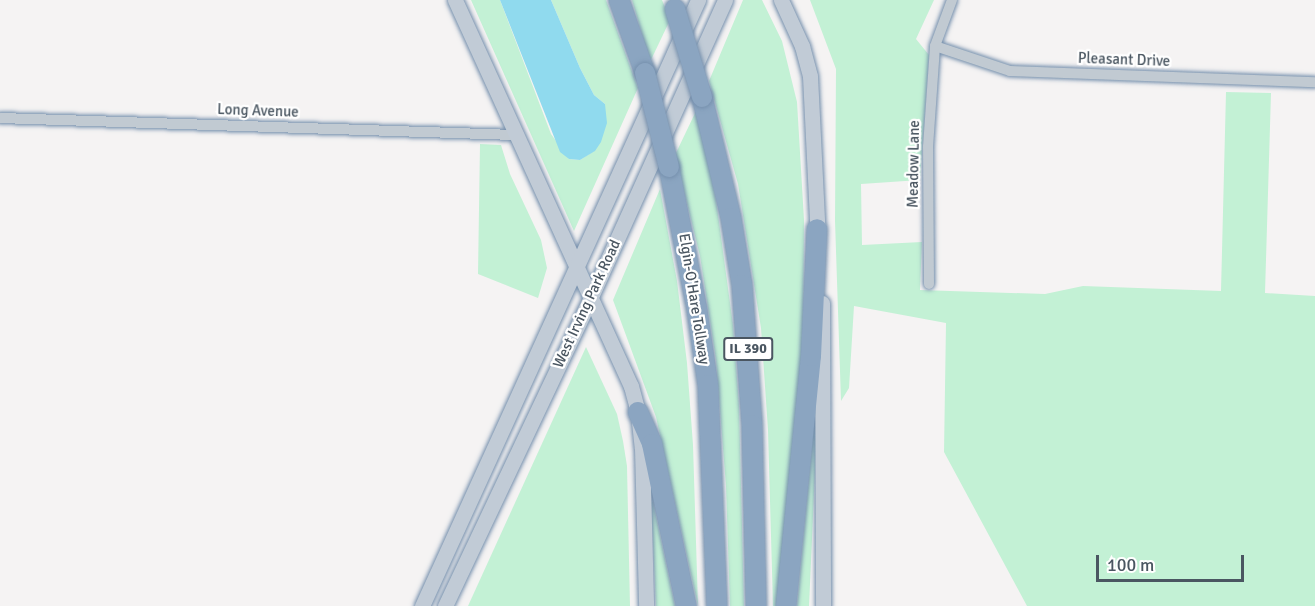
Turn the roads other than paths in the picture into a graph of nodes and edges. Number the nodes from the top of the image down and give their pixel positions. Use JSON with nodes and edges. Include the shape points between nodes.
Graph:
{"nodes":[{"id":1,"x":455,"y":0,"type":"edge"},
{"id":2,"x":619,"y":0,"type":"edge"},
{"id":3,"x":698,"y":0,"type":"edge"},
{"id":4,"x":726,"y":0,"type":"edge"},
{"id":5,"x":782,"y":0,"type":"edge"},
{"id":6,"x":952,"y":0,"type":"edge"},
{"id":7,"x":673,"y":4,"type":"edge"},
{"id":8,"x":935,"y":46,"type":"junction"},
{"id":9,"x":1315,"y":82,"type":"edge"},
{"id":10,"x":0,"y":118,"type":"edge"},
{"id":11,"x":516,"y":135,"type":"junction"},
{"id":12,"x":817,"y":230,"type":"junction"},
{"id":13,"x":576,"y":265,"type":"junction"},
{"id":14,"x":929,"y":284,"type":"dead end"},
{"id":15,"x":590,"y":299,"type":"junction"},
{"id":16,"x":638,"y":412,"type":"junction"},
{"id":17,"x":422,"y":606,"type":"edge"},
{"id":18,"x":445,"y":606,"type":"edge"},
{"id":19,"x":646,"y":606,"type":"edge"},
{"id":20,"x":686,"y":606,"type":"edge"},
{"id":21,"x":717,"y":606,"type":"edge"},
{"id":22,"x":756,"y":606,"type":"edge"},
{"id":23,"x":786,"y":606,"type":"edge"},
{"id":24,"x":822,"y":606,"type":"edge"}],
"edges":[{"from":1,"to":11,"type":"main road"},
{"from":2,"to":21,"type":"highway","name":"Elgin-O'Hare Tollway","number":"IL 390","bridge":true,"via":[[645,73],[691,275],[708,385]]},
{"from":3,"to":13,"type":"main road","name":"West Irving Park Road"},
{"from":4,"to":15,"type":"main road","name":"West Irving Park Road"},
{"from":5,"to":12,"type":"main road","via":[[810,76]]},
{"from":6,"to":8,"type":"street","name":"Meadow Lane"},
{"from":7,"to":22,"type":"highway","number":"IL 390","bridge":true,"via":[[702,97],[731,218],[742,285],[752,425]]},
{"from":8,"to":9,"type":"street","name":"Pleasant Drive","via":[[1010,71]]},
{"from":8,"to":14,"type":"street","name":"Meadow Lane","via":[[928,147]]},
{"from":10,"to":11,"type":"street","name":"Long Avenue"},
{"from":11,"to":13,"type":"main road"},
{"from":12,"to":23,"type":"highway","via":[[811,356]]},
{"from":12,"to":24,"type":"main road","via":[[822,269]]},
{"from":13,"to":15,"type":"main road"},
{"from":13,"to":17,"type":"main road","name":"West Irving Park Road"},
{"from":15,"to":16,"type":"main road","via":[[615,346]]},
{"from":15,"to":18,"type":"main road","name":"West Irving Park Road"},
{"from":16,"to":19,"type":"main road"},
{"from":16,"to":20,"type":"highway","via":[[652,444]]}]}
